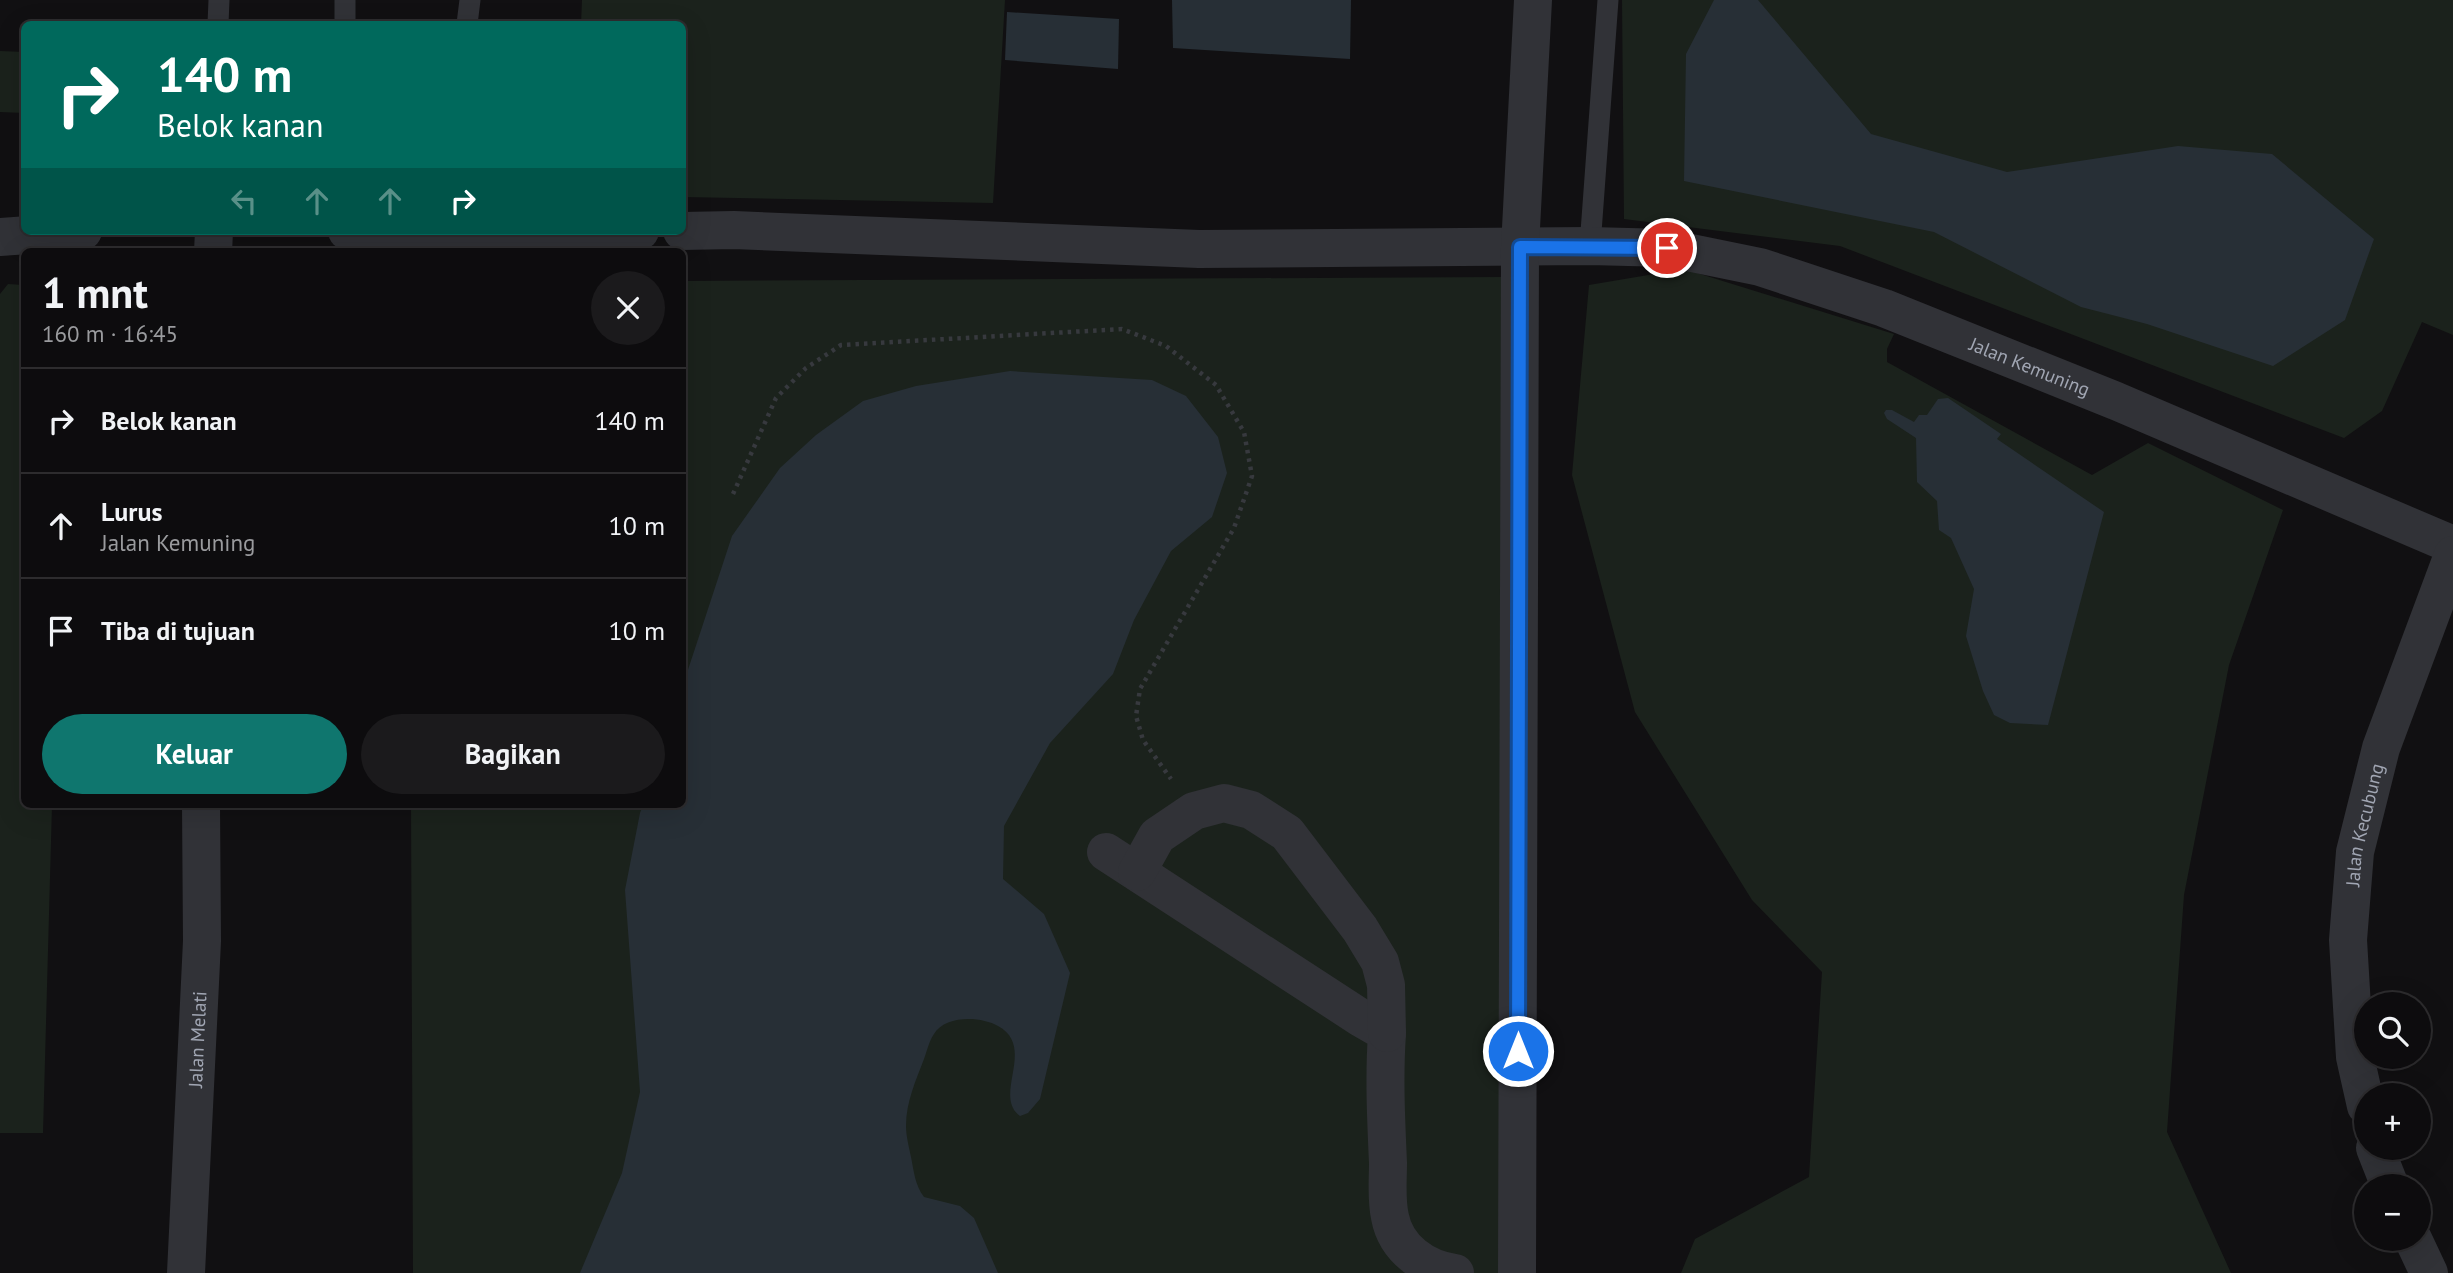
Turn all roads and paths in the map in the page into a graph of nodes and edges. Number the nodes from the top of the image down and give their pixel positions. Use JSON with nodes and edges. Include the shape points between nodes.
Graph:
{"nodes":[{"id":1,"x":219,"y":0,"type":"edge"},
{"id":2,"x":345,"y":0,"type":"edge"},
{"id":3,"x":470,"y":0,"type":"edge"},
{"id":4,"x":1533,"y":0,"type":"edge"},
{"id":5,"x":1608,"y":0,"type":"edge"},
{"id":6,"x":218,"y":21,"type":"edge"},
{"id":7,"x":345,"y":21,"type":"edge"},
{"id":8,"x":467,"y":21,"type":"edge"},
{"id":9,"x":686,"y":231,"type":"edge"},
{"id":10,"x":28,"y":235,"type":"edge"},
{"id":11,"x":0,"y":237,"type":"edge"},
{"id":12,"x":1590,"y":246,"type":"junction"},
{"id":13,"x":1520,"y":247,"type":"junction"},
{"id":14,"x":733,"y":494,"type":"dead end"},
{"id":15,"x":2453,"y":545,"type":"edge"},
{"id":16,"x":2453,"y":555,"type":"edge"},
{"id":17,"x":201,"y":808,"type":"edge"},
{"id":18,"x":1194,"y":811,"type":"junction"},
{"id":19,"x":1387,"y":1033,"type":"junction"},
{"id":20,"x":2361,"y":1083,"type":"edge"},
{"id":21,"x":2419,"y":1251,"type":"edge"},
{"id":22,"x":1445,"y":1272,"type":"edge"},
{"id":23,"x":186,"y":1273,"type":"edge"},
{"id":24,"x":1517,"y":1273,"type":"edge"},
{"id":25,"x":2429,"y":1273,"type":"edge"}],
"edges":[{"from":1,"to":6,"type":"lane"},
{"from":2,"to":7,"type":"lane"},
{"from":3,"to":8,"type":"lane"},
{"from":4,"to":13,"type":"street"},
{"from":5,"to":12,"type":"lane"},
{"from":9,"to":13,"type":"street","name":"Jalan Kemuning","via":[[1199,248]]},
{"from":10,"to":11,"type":"street"},
{"from":12,"to":13,"type":"street","name":"Jalan Kemuning"},
{"from":12,"to":15,"type":"street","name":"Jalan Kemuning","via":[[1667,248],[1760,267],[1884,308]]},
{"from":13,"to":24,"type":"street"},
{"from":14,"to":18,"type":"path","via":[[776,398],[806,368],[841,345],[1122,329],[1166,346],[1216,385],[1244,432],[1252,476],[1234,528],[1140,689],[1136,716],[1143,740]]},
{"from":16,"to":20,"type":"street","name":"Jalan Kecubung","via":[[2381,748],[2355,852],[2348,940]]},
{"from":17,"to":23,"type":"street","name":"Jalan Melati","via":[[202,941]]},
{"from":18,"to":19,"type":"street","via":[[1224,803],[1251,810],[1287,834],[1380,962],[1386,985]]},
{"from":18,"to":19,"type":"street","via":[[1121,862]]},
{"from":19,"to":22,"type":"street","via":[[1384,1090],[1390,1219],[1403,1245],[1420,1262]]},
{"from":21,"to":25,"type":"street"}]}
